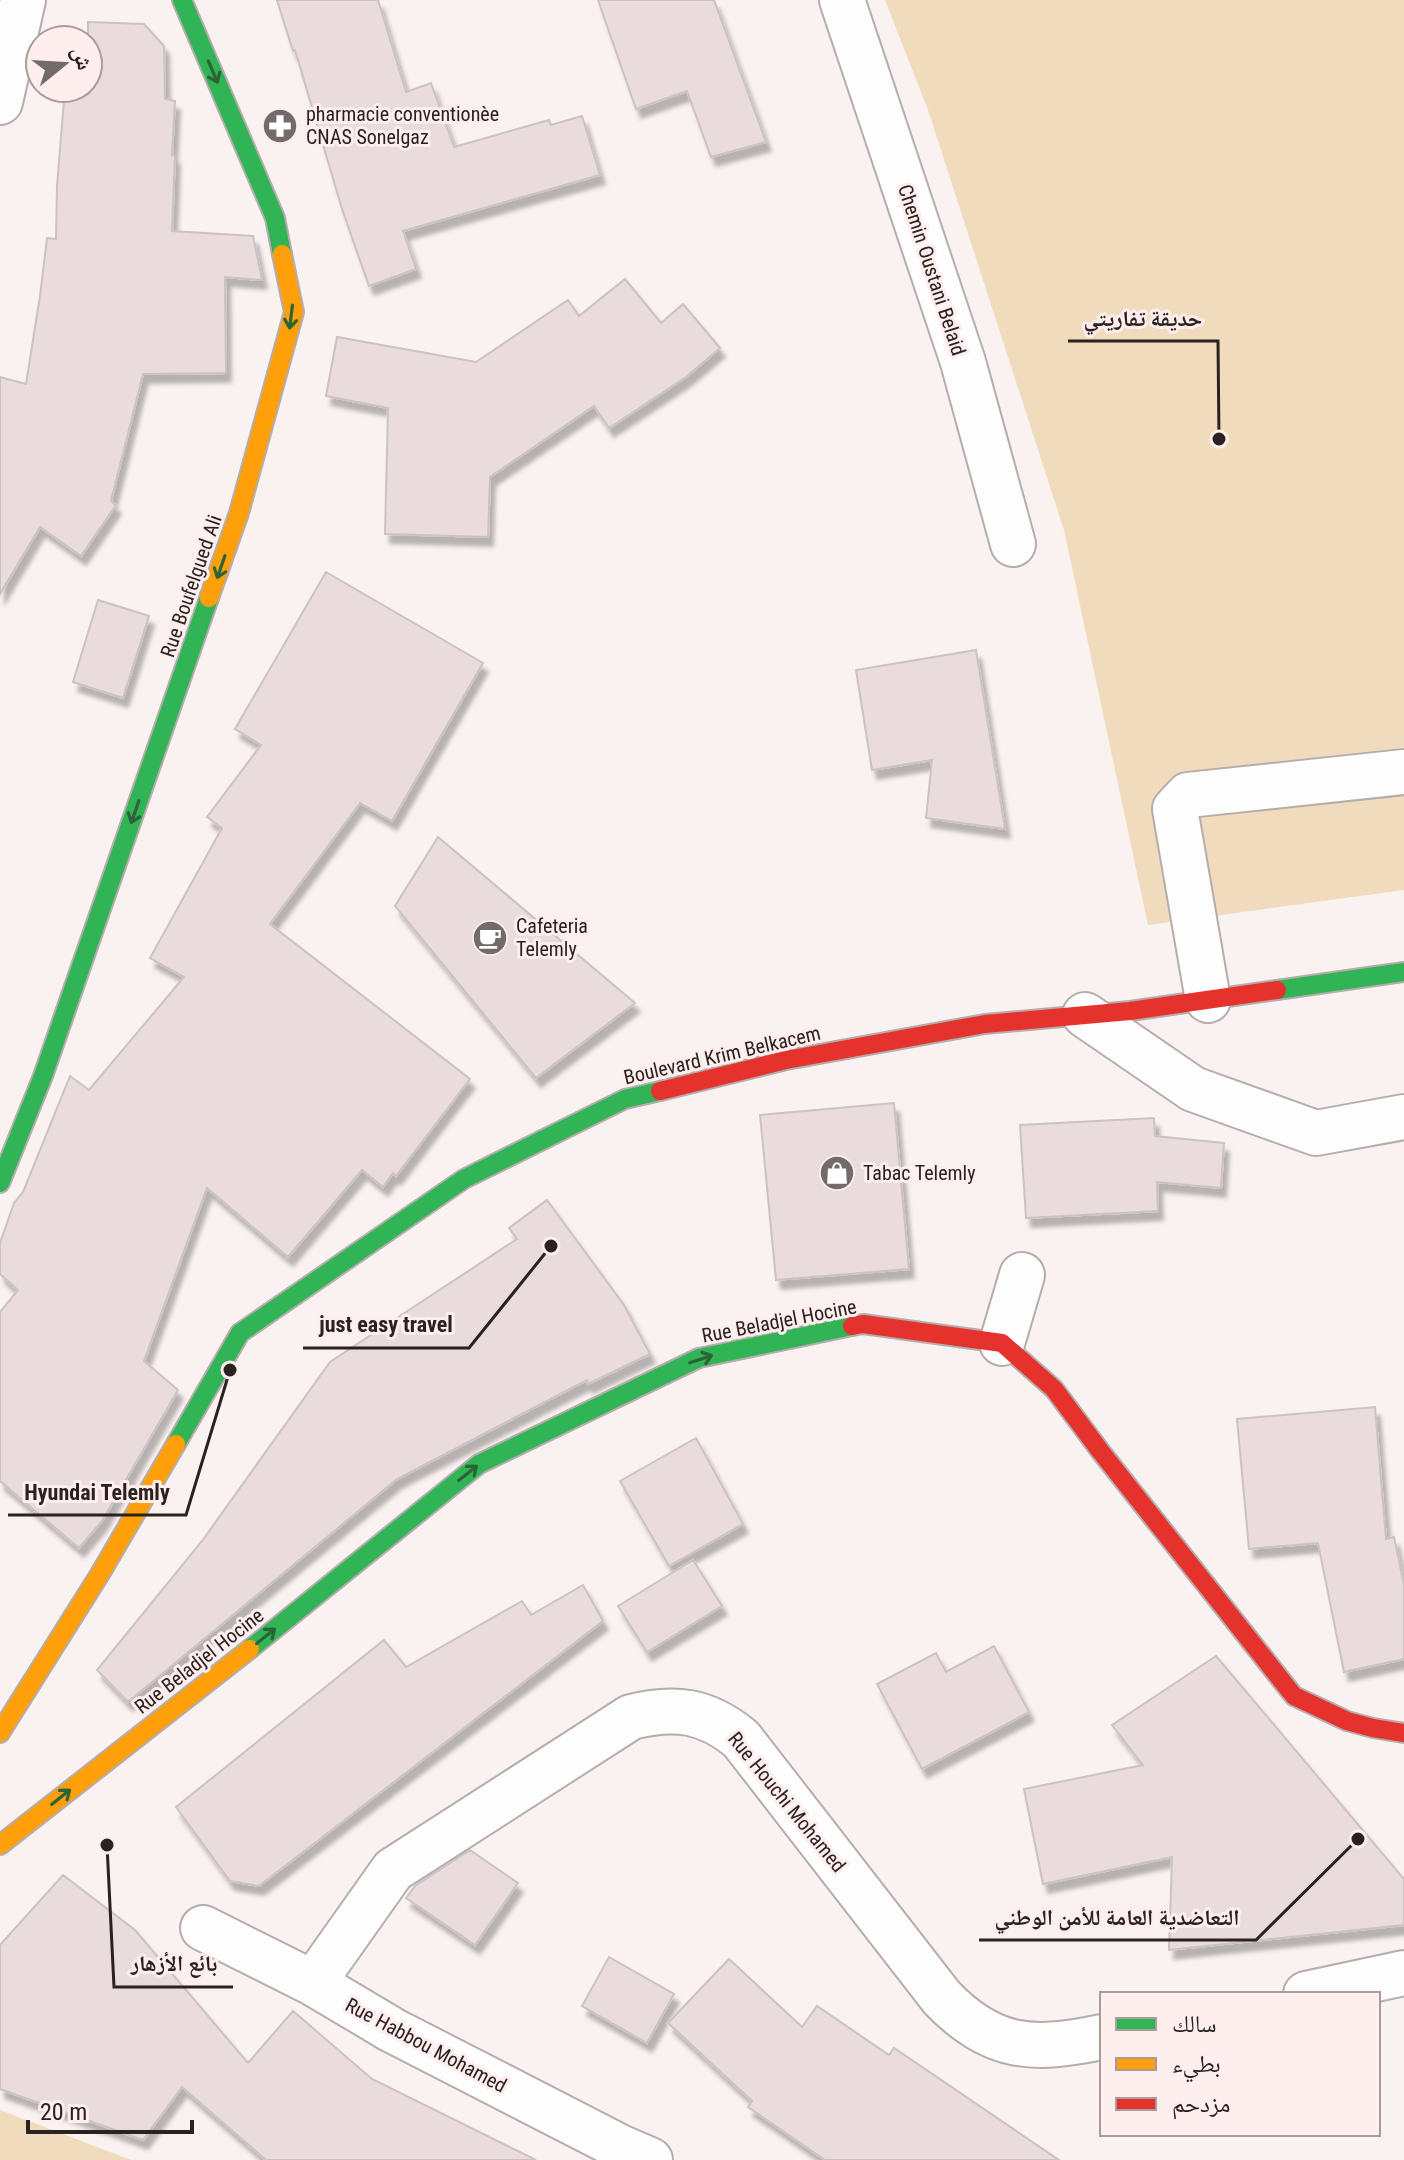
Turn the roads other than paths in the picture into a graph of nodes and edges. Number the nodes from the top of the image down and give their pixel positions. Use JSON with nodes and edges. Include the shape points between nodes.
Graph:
{"nodes":[{"id":1,"x":23,"y":0,"type":"edge"},
{"id":2,"x":182,"y":0,"type":"edge"},
{"id":3,"x":842,"y":0,"type":"edge"},
{"id":4,"x":0,"y":102,"type":"edge"},
{"id":5,"x":1013,"y":544,"type":"dead end"},
{"id":6,"x":1404,"y":772,"type":"edge"},
{"id":7,"x":1404,"y":972,"type":"edge"},
{"id":8,"x":1208,"y":1000,"type":"junction"},
{"id":9,"x":1085,"y":1015,"type":"junction"},
{"id":10,"x":1404,"y":1117,"type":"edge"},
{"id":11,"x":0,"y":1183,"type":"edge"},
{"id":12,"x":1022,"y":1275,"type":"dead end"},
{"id":13,"x":1002,"y":1343,"type":"junction"},
{"id":14,"x":0,"y":1733,"type":"edge"},
{"id":15,"x":1404,"y":1733,"type":"edge"},
{"id":16,"x":0,"y":1845,"type":"edge"},
{"id":17,"x":203,"y":1928,"type":"dead end"},
{"id":18,"x":1404,"y":1973,"type":"edge"},
{"id":19,"x":313,"y":1983,"type":"junction"},
{"id":20,"x":1315,"y":1992,"type":"edge"},
{"id":21,"x":1100,"y":2037,"type":"edge"},
{"id":22,"x":650,"y":2160,"type":"edge"}],
"edges":[{"from":1,"to":4,"type":"street"},
{"from":2,"to":11,"type":"street","name":"Rue Boufelgued Ali","one_way":true,"via":[[275,218],[294,312],[239,513],[43,1076]]},
{"from":3,"to":5,"type":"street","name":"Chemin Oustani Belaid","via":[[963,362]]},
{"from":6,"to":8,"type":"street","via":[[1188,795],[1175,809]]},
{"from":7,"to":8,"type":"street","name":"Boulevard Krim Belkacem"},
{"from":8,"to":9,"type":"street","name":"Boulevard Krim Belkacem"},
{"from":9,"to":10,"type":"street","via":[[1193,1089],[1316,1133]]},
{"from":9,"to":14,"type":"street","name":"Boulevard Krim Belkacem","via":[[985,1024],[786,1060],[625,1099],[464,1179],[240,1333]]},
{"from":12,"to":13,"type":"street"},
{"from":13,"to":15,"type":"street","via":[[1054,1389],[1294,1696],[1356,1725]]},
{"from":16,"to":13,"type":"street","name":"Rue Beladjel Hocine","one_way":true,"via":[[479,1464],[699,1358],[863,1324]]},
{"from":17,"to":19,"type":"street","name":"Rue Habbou Mohamed"},
{"from":18,"to":20,"type":"street"},
{"from":19,"to":21,"type":"street","name":"Rue Houchi Mohamed","via":[[393,1870],[631,1717],[678,1710],[723,1724],[741,1739],[961,2018],[984,2032],[1023,2044],[1062,2045]]},
{"from":19,"to":22,"type":"street","name":"Rue Habbou Mohamed","via":[[392,2030]]}]}
